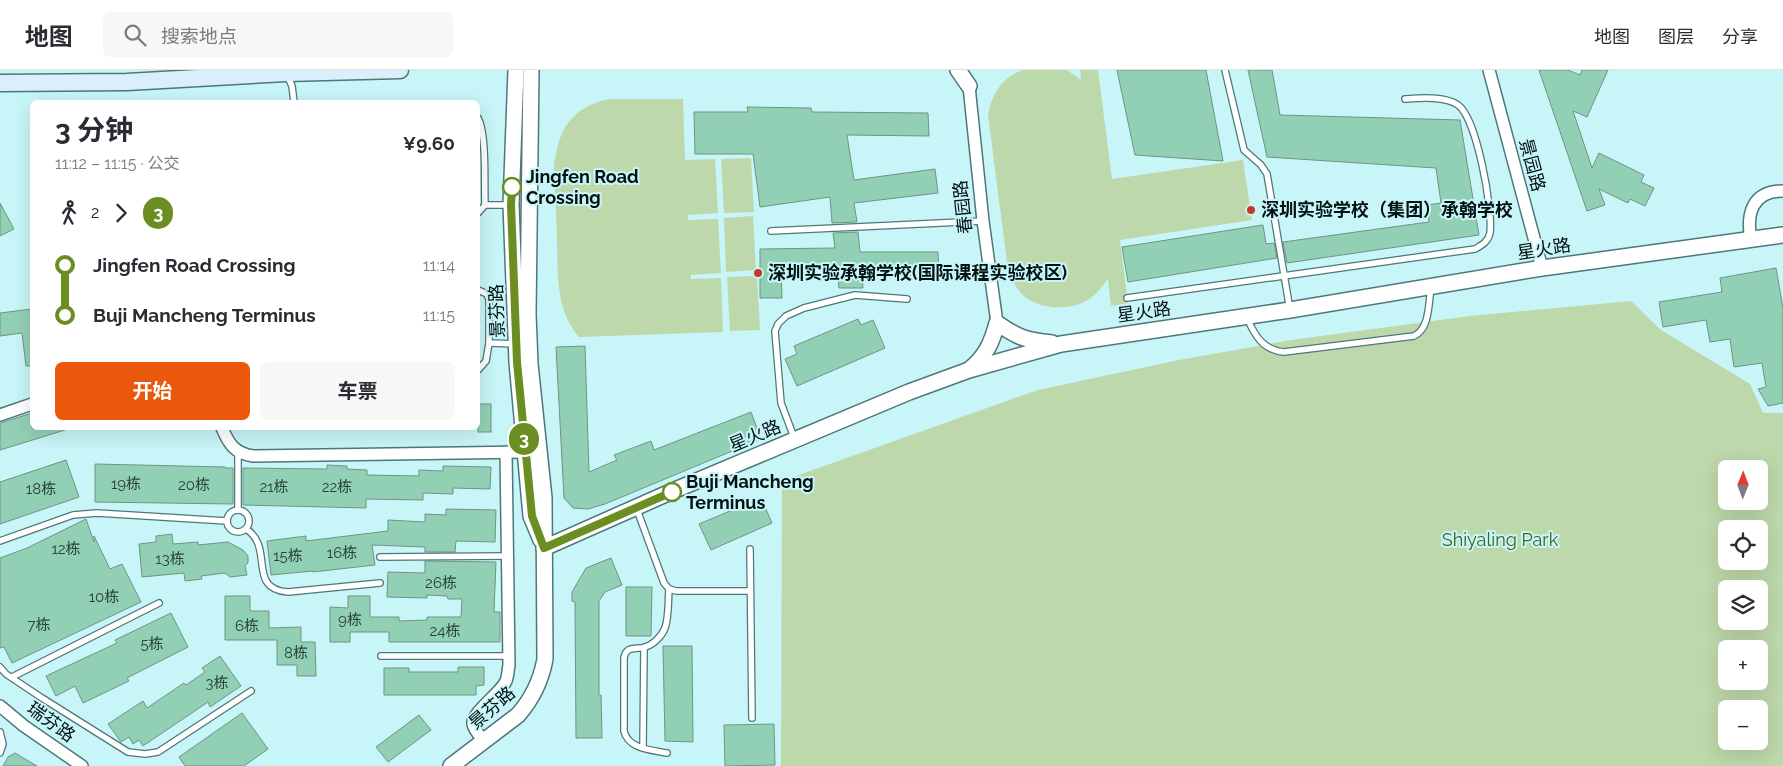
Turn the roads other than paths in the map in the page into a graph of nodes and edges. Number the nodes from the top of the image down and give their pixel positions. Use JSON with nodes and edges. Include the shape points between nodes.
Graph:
{"nodes":[{"id":1,"x":400,"y":70,"type":"edge"},
{"id":2,"x":516,"y":70,"type":"edge"},
{"id":3,"x":531,"y":70,"type":"edge"},
{"id":4,"x":958,"y":70,"type":"edge"},
{"id":5,"x":974,"y":70,"type":"edge"},
{"id":6,"x":1225,"y":70,"type":"edge"},
{"id":7,"x":1489,"y":70,"type":"edge"},
{"id":8,"x":286,"y":73,"type":"junction"},
{"id":9,"x":969,"y":86,"type":"junction"},
{"id":10,"x":3,"y":87,"type":"edge"},
{"id":11,"x":1405,"y":99,"type":"dead end"},
{"id":12,"x":294,"y":100,"type":"edge"},
{"id":13,"x":480,"y":122,"type":"edge"},
{"id":14,"x":1783,"y":191,"type":"edge"},
{"id":15,"x":485,"y":205,"type":"junction"},
{"id":16,"x":511,"y":205,"type":"junction"},
{"id":17,"x":480,"y":211,"type":"edge"},
{"id":18,"x":982,"y":221,"type":"junction"},
{"id":19,"x":771,"y":231,"type":"dead end"},
{"id":20,"x":1783,"y":235,"type":"edge"},
{"id":21,"x":1751,"y":240,"type":"junction"},
{"id":22,"x":1542,"y":268,"type":"junction"},
{"id":23,"x":1284,"y":276,"type":"junction"},
{"id":24,"x":1431,"y":287,"type":"junction"},
{"id":25,"x":480,"y":291,"type":"edge"},
{"id":26,"x":1127,"y":298,"type":"dead end"},
{"id":27,"x":907,"y":299,"type":"dead end"},
{"id":28,"x":1290,"y":310,"type":"junction"},
{"id":29,"x":1246,"y":316,"type":"junction"},
{"id":30,"x":997,"y":322,"type":"junction"},
{"id":31,"x":489,"y":343,"type":"junction"},
{"id":32,"x":516,"y":344,"type":"junction"},
{"id":33,"x":1061,"y":344,"type":"junction"},
{"id":34,"x":480,"y":368,"type":"edge"},
{"id":35,"x":968,"y":370,"type":"junction"},
{"id":36,"x":30,"y":405,"type":"edge"},
{"id":37,"x":0,"y":415,"type":"edge"},
{"id":38,"x":223,"y":430,"type":"edge"},
{"id":39,"x":795,"y":440,"type":"junction"},
{"id":40,"x":238,"y":451,"type":"junction"},
{"id":41,"x":506,"y":452,"type":"junction"},
{"id":42,"x":526,"y":452,"type":"junction"},
{"id":43,"x":636,"y":508,"type":"junction"},
{"id":44,"x":238,"y":510,"type":"junction"},
{"id":45,"x":227,"y":521,"type":"junction"},
{"id":46,"x":246,"y":529,"type":"junction"},
{"id":47,"x":0,"y":541,"type":"edge"},
{"id":48,"x":544,"y":548,"type":"junction"},
{"id":49,"x":750,"y":549,"type":"dead end"},
{"id":50,"x":380,"y":556,"type":"dead end"},
{"id":51,"x":507,"y":556,"type":"junction"},
{"id":52,"x":380,"y":583,"type":"dead end"},
{"id":53,"x":669,"y":589,"type":"junction"},
{"id":54,"x":750,"y":591,"type":"junction"},
{"id":55,"x":159,"y":603,"type":"dead end"},
{"id":56,"x":644,"y":648,"type":"junction"},
{"id":57,"x":381,"y":656,"type":"dead end"},
{"id":58,"x":509,"y":656,"type":"junction"},
{"id":59,"x":0,"y":667,"type":"edge"},
{"id":60,"x":12,"y":678,"type":"junction"},
{"id":61,"x":251,"y":691,"type":"dead end"},
{"id":62,"x":0,"y":706,"type":"edge"},
{"id":63,"x":752,"y":718,"type":"dead end"},
{"id":64,"x":0,"y":732,"type":"edge"},
{"id":65,"x":484,"y":741,"type":"junction"},
{"id":66,"x":643,"y":748,"type":"junction"},
{"id":67,"x":0,"y":753,"type":"edge"},
{"id":68,"x":666,"y":753,"type":"dead end"},
{"id":69,"x":82,"y":766,"type":"edge"},
{"id":70,"x":451,"y":766,"type":"edge"}],
"edges":[{"from":1,"to":8,"type":"main road"},
{"from":2,"to":16,"type":"street","name":"景芬路"},
{"from":3,"to":48,"type":"street","name":"景芬路","via":[[528,324],[544,498]]},
{"from":4,"to":9,"type":"street","name":"春园路"},
{"from":5,"to":9,"type":"street","name":"春园路"},
{"from":6,"to":23,"type":"lane","via":[[1244,150],[1267,174]]},
{"from":7,"to":22,"type":"street","name":"景园路"},
{"from":8,"to":10,"type":"main road"},
{"from":8,"to":12,"type":"lane"},
{"from":9,"to":18,"type":"street","name":"春园路"},
{"from":11,"to":23,"type":"lane","via":[[1440,99],[1458,105],[1467,116],[1476,139],[1486,194],[1490,234],[1485,243],[1475,249]]},
{"from":13,"to":15,"type":"lane"},
{"from":14,"to":21,"type":"street","via":[[1766,194],[1752,207],[1748,226]]},
{"from":15,"to":16,"type":"lane"},
{"from":15,"to":17,"type":"lane"},
{"from":16,"to":32,"type":"street","name":"景芬路"},
{"from":18,"to":19,"type":"lane"},
{"from":18,"to":30,"type":"street","name":"春园路"},
{"from":20,"to":21,"type":"street","name":"星火路"},
{"from":21,"to":22,"type":"street","name":"星火路"},
{"from":22,"to":24,"type":"street","name":"星火路"},
{"from":23,"to":26,"type":"lane"},
{"from":23,"to":28,"type":"lane"},
{"from":24,"to":28,"type":"street","name":"星火路"},
{"from":24,"to":29,"type":"lane","via":[[1425,327],[1414,336],[1273,351],[1260,342]]},
{"from":25,"to":31,"type":"lane","via":[[487,294],[489,300]]},
{"from":27,"to":39,"type":"lane","via":[[856,296],[804,308],[786,316],[778,324],[775,331],[781,403]]},
{"from":28,"to":29,"type":"street","name":"星火路"},
{"from":29,"to":33,"type":"street","name":"星火路"},
{"from":30,"to":33,"type":"street","via":[[1029,341]]},
{"from":30,"to":35,"type":"street","name":"春园路","via":[[993,339],[980,362]]},
{"from":31,"to":32,"type":"lane"},
{"from":31,"to":34,"type":"lane","via":[[486,361]]},
{"from":32,"to":42,"type":"street","name":"景芬路"},
{"from":33,"to":35,"type":"street","name":"星火路"},
{"from":35,"to":39,"type":"street","name":"星火路"},
{"from":36,"to":37,"type":"street"},
{"from":38,"to":40,"type":"street"},
{"from":39,"to":43,"type":"street","name":"星火路"},
{"from":40,"to":41,"type":"street","via":[[253,456]]},
{"from":40,"to":44,"type":"lane"},
{"from":41,"to":42,"type":"street"},
{"from":41,"to":51,"type":"street"},
{"from":42,"to":48,"type":"street","name":"景芬路","via":[[532,516]]},
{"from":43,"to":48,"type":"street","name":"星火路"},
{"from":43,"to":53,"type":"lane"},
{"from":44,"to":45,"type":"lane","via":[[229,514]]},
{"from":44,"to":46,"type":"lane","via":[[248,515]]},
{"from":45,"to":46,"type":"lane","via":[[232,530]]},
{"from":45,"to":47,"type":"lane","via":[[73,514]]},
{"from":46,"to":52,"type":"lane","via":[[257,541],[264,577],[277,591]]},
{"from":48,"to":65,"type":"street","name":"景芬路","via":[[545,659],[541,677],[527,705]]},
{"from":49,"to":54,"type":"lane"},
{"from":50,"to":51,"type":"lane"},
{"from":51,"to":58,"type":"street"},
{"from":53,"to":54,"type":"lane"},
{"from":53,"to":56,"type":"lane","via":[[666,627],[652,644]]},
{"from":54,"to":63,"type":"lane"},
{"from":55,"to":60,"type":"lane"},
{"from":56,"to":66,"type":"lane"},
{"from":56,"to":66,"type":"lane","via":[[632,648],[624,658],[624,731],[630,743]]},
{"from":57,"to":58,"type":"lane"},
{"from":58,"to":65,"type":"street","via":[[506,681],[472,722]]},
{"from":59,"to":60,"type":"lane"},
{"from":60,"to":61,"type":"lane","via":[[128,752],[145,754],[158,752]]},
{"from":62,"to":69,"type":"street","name":"瑞芬路"},
{"from":64,"to":67,"type":"lane","via":[[3,744]]},
{"from":65,"to":70,"type":"street","name":"景芬路"},
{"from":66,"to":68,"type":"lane"}]}
